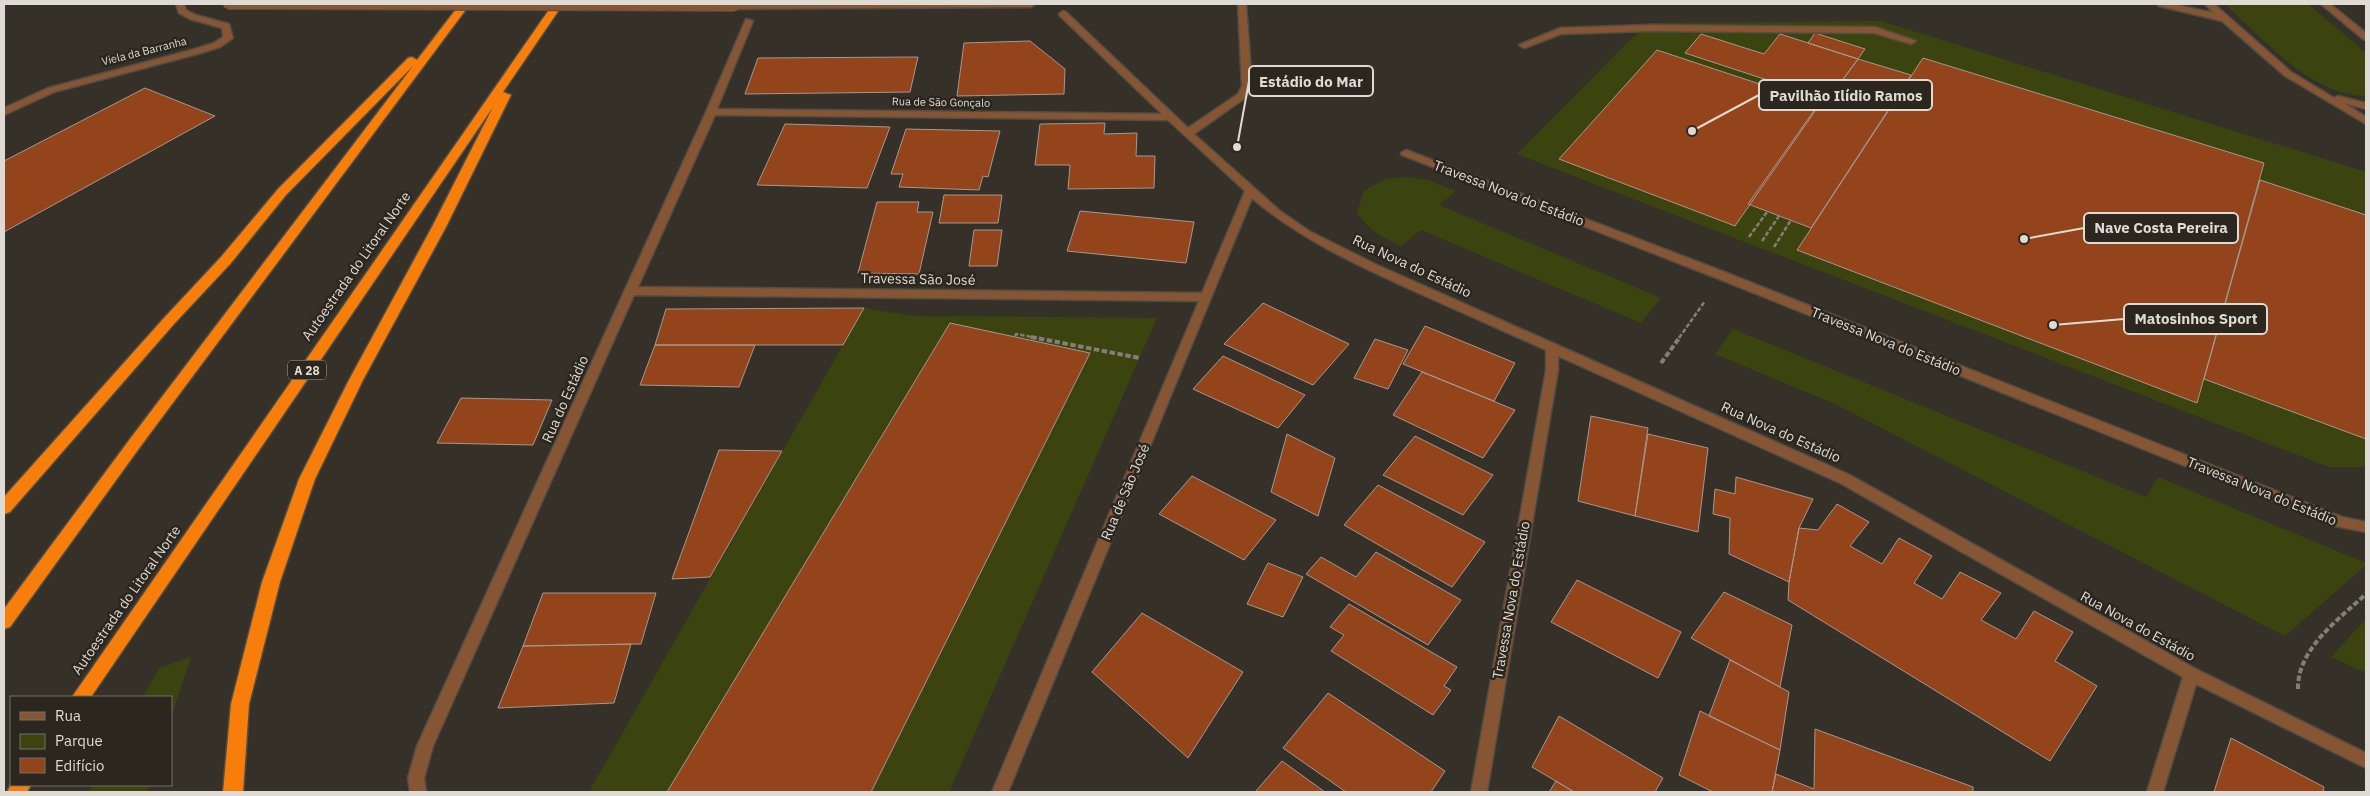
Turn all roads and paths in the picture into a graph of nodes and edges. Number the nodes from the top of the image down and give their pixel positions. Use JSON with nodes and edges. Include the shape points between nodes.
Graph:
{"nodes":[{"id":1,"x":180,"y":4,"type":"edge"},
{"id":2,"x":228,"y":4,"type":"edge"},
{"id":3,"x":465,"y":4,"type":"edge"},
{"id":4,"x":558,"y":4,"type":"edge"},
{"id":5,"x":1031,"y":4,"type":"edge"},
{"id":6,"x":1242,"y":4,"type":"edge"},
{"id":7,"x":2162,"y":4,"type":"edge"},
{"id":8,"x":2209,"y":4,"type":"edge"},
{"id":9,"x":2325,"y":4,"type":"edge"},
{"id":10,"x":1063,"y":14,"type":"dead end"},
{"id":11,"x":2225,"y":18,"type":"junction"},
{"id":12,"x":452,"y":20,"type":"junction"},
{"id":13,"x":749,"y":21,"type":"dead end"},
{"id":14,"x":2366,"y":37,"type":"edge"},
{"id":15,"x":1911,"y":42,"type":"dead end"},
{"id":16,"x":532,"y":43,"type":"junction"},
{"id":17,"x":1524,"y":45,"type":"dead end"},
{"id":18,"x":2321,"y":94,"type":"junction"},
{"id":19,"x":2366,"y":106,"type":"edge"},
{"id":20,"x":4,"y":112,"type":"edge"},
{"id":21,"x":711,"y":112,"type":"junction"},
{"id":22,"x":1171,"y":117,"type":"junction"},
{"id":23,"x":2366,"y":121,"type":"edge"},
{"id":24,"x":1188,"y":133,"type":"junction"},
{"id":25,"x":1406,"y":153,"type":"dead end"},
{"id":26,"x":1250,"y":191,"type":"junction"},
{"id":27,"x":1767,"y":212,"type":"dead end"},
{"id":28,"x":1779,"y":216,"type":"dead end"},
{"id":29,"x":1791,"y":220,"type":"dead end"},
{"id":30,"x":1749,"y":237,"type":"dead end"},
{"id":31,"x":1762,"y":241,"type":"dead end"},
{"id":32,"x":1774,"y":247,"type":"dead end"},
{"id":33,"x":1723,"y":276,"type":"junction"},
{"id":34,"x":630,"y":291,"type":"junction"},
{"id":35,"x":1205,"y":297,"type":"junction"},
{"id":36,"x":1015,"y":336,"type":"dead end"},
{"id":37,"x":1552,"y":349,"type":"junction"},
{"id":38,"x":1140,"y":358,"type":"dead end"},
{"id":39,"x":1643,"y":388,"type":"junction"},
{"id":40,"x":4,"y":508,"type":"edge"},
{"id":41,"x":2366,"y":527,"type":"edge"},
{"id":42,"x":2366,"y":594,"type":"edge"},
{"id":43,"x":4,"y":622,"type":"edge"},
{"id":44,"x":2192,"y":674,"type":"junction"},
{"id":45,"x":82,"y":696,"type":"edge"},
{"id":46,"x":2308,"y":734,"type":"junction"},
{"id":47,"x":2366,"y":761,"type":"edge"},
{"id":48,"x":233,"y":792,"type":"edge"},
{"id":49,"x":418,"y":792,"type":"edge"},
{"id":50,"x":1000,"y":792,"type":"edge"},
{"id":51,"x":1479,"y":792,"type":"edge"},
{"id":52,"x":2155,"y":792,"type":"edge"}],
"edges":[{"from":1,"to":20,"type":"street","name":"Viela da Barranha","via":[[182,11],[193,18],[226,26],[228,38],[198,51],[51,90]]},
{"from":2,"to":5,"type":"street","bridge":true},
{"from":3,"to":12,"type":"highway"},
{"from":4,"to":16,"type":"highway","name":"Autoestrada do Litoral Norte","number":"A 28"},
{"from":6,"to":24,"type":"street","via":[[1247,86],[1242,96]]},
{"from":7,"to":11,"type":"street"},
{"from":8,"to":11,"type":"street"},
{"from":9,"to":14,"type":"street"},
{"from":10,"to":22,"type":"street","name":"Rua Nova do Estádio"},
{"from":11,"to":18,"type":"street","via":[[2288,74]]},
{"from":12,"to":40,"type":"highway","via":[[282,192],[226,260]]},
{"from":12,"to":43,"type":"highway"},
{"from":13,"to":21,"type":"street","name":"Rua do Estádio"},
{"from":15,"to":17,"type":"street","via":[[1875,30],[1649,28],[1560,31]]},
{"from":16,"to":45,"type":"highway","name":"Autoestrada do Litoral Norte","number":"A 28"},
{"from":16,"to":48,"type":"highway","via":[[307,479],[271,582],[240,704]]},
{"from":18,"to":19,"type":"street"},
{"from":18,"to":23,"type":"street"},
{"from":21,"to":22,"type":"street","name":"Rua de São Gonçalo"},
{"from":21,"to":34,"type":"street","name":"Rua do Estádio"},
{"from":22,"to":24,"type":"street","name":"Rua Nova do Estádio"},
{"from":24,"to":26,"type":"street","name":"Rua Nova do Estádio"},
{"from":25,"to":33,"type":"street","name":"Travessa Nova do Estádio"},
{"from":26,"to":35,"type":"street","name":"Rua de São José"},
{"from":26,"to":37,"type":"street","name":"Rua Nova do Estádio","via":[[1276,213],[1373,268]]},
{"from":27,"to":30,"type":"path"},
{"from":28,"to":31,"type":"path"},
{"from":29,"to":32,"type":"path"},
{"from":33,"to":39,"type":"path"},
{"from":33,"to":41,"type":"street","name":"Travessa Nova do Estádio","via":[[2340,522]]},
{"from":34,"to":35,"type":"street","name":"Travessa São José"},
{"from":34,"to":49,"type":"street","name":"Rua do Estádio","via":[[425,746],[416,778]]},
{"from":35,"to":50,"type":"street","name":"Rua de São José"},
{"from":36,"to":38,"type":"path"},
{"from":37,"to":39,"type":"street","name":"Rua Nova do Estádio"},
{"from":37,"to":51,"type":"street","name":"Travessa Nova do Estádio","via":[[1552,370]]},
{"from":39,"to":44,"type":"street","name":"Rua Nova do Estádio","via":[[1845,479]]},
{"from":42,"to":46,"type":"path","via":[[2311,648],[2296,682]]},
{"from":44,"to":46,"type":"street","name":"Rua Nova do Estádio"},
{"from":44,"to":52,"type":"street"},
{"from":46,"to":47,"type":"street","name":"Rua Nova do Estádio"}]}
